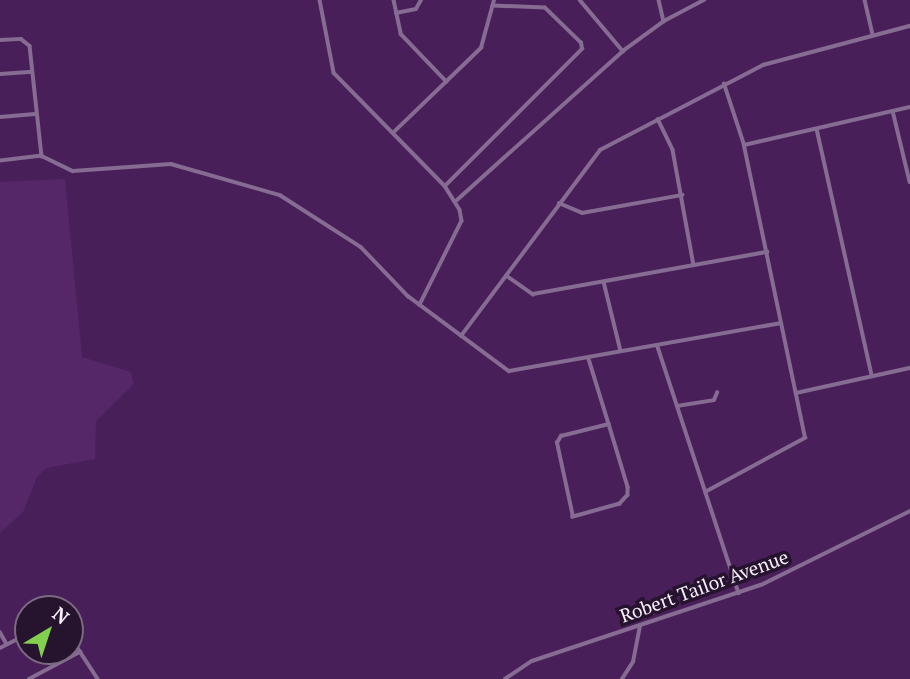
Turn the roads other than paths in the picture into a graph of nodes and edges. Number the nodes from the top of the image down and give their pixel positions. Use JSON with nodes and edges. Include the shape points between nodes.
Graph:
{"nodes":[{"id":1,"x":320,"y":0,"type":"edge"},
{"id":2,"x":394,"y":0,"type":"edge"},
{"id":3,"x":421,"y":0,"type":"edge"},
{"id":4,"x":580,"y":0,"type":"edge"},
{"id":5,"x":659,"y":0,"type":"edge"},
{"id":6,"x":702,"y":0,"type":"edge"},
{"id":7,"x":865,"y":0,"type":"edge"},
{"id":8,"x":493,"y":3,"type":"edge"},
{"id":9,"x":396,"y":13,"type":"junction"},
{"id":10,"x":664,"y":21,"type":"junction"},
{"id":11,"x":910,"y":26,"type":"edge"},
{"id":12,"x":874,"y":36,"type":"junction"},
{"id":13,"x":0,"y":40,"type":"edge"},
{"id":14,"x":623,"y":51,"type":"junction"},
{"id":15,"x":32,"y":72,"type":"junction"},
{"id":16,"x":0,"y":74,"type":"edge"},
{"id":17,"x":447,"y":82,"type":"junction"},
{"id":18,"x":724,"y":84,"type":"junction"},
{"id":19,"x":910,"y":107,"type":"edge"},
{"id":20,"x":893,"y":111,"type":"junction"},
{"id":21,"x":35,"y":114,"type":"junction"},
{"id":22,"x":0,"y":117,"type":"edge"},
{"id":23,"x":658,"y":119,"type":"junction"},
{"id":24,"x":817,"y":129,"type":"junction"},
{"id":25,"x":395,"y":131,"type":"junction"},
{"id":26,"x":744,"y":145,"type":"junction"},
{"id":27,"x":42,"y":156,"type":"junction"},
{"id":28,"x":0,"y":161,"type":"edge"},
{"id":29,"x":910,"y":182,"type":"edge"},
{"id":30,"x":445,"y":186,"type":"junction"},
{"id":31,"x":682,"y":195,"type":"junction"},
{"id":32,"x":457,"y":200,"type":"junction"},
{"id":33,"x":559,"y":203,"type":"junction"},
{"id":34,"x":767,"y":253,"type":"junction"},
{"id":35,"x":694,"y":265,"type":"junction"},
{"id":36,"x":507,"y":276,"type":"junction"},
{"id":37,"x":604,"y":282,"type":"junction"},
{"id":38,"x":420,"y":305,"type":"junction"},
{"id":39,"x":780,"y":323,"type":"junction"},
{"id":40,"x":461,"y":335,"type":"junction"},
{"id":41,"x":658,"y":347,"type":"junction"},
{"id":42,"x":621,"y":352,"type":"junction"},
{"id":43,"x":589,"y":359,"type":"junction"},
{"id":44,"x":910,"y":369,"type":"edge"},
{"id":45,"x":872,"y":376,"type":"junction"},
{"id":46,"x":717,"y":393,"type":"dead end"},
{"id":47,"x":796,"y":393,"type":"junction"},
{"id":48,"x":677,"y":406,"type":"junction"},
{"id":49,"x":609,"y":424,"type":"junction"},
{"id":50,"x":705,"y":492,"type":"junction"},
{"id":51,"x":910,"y":511,"type":"edge"},
{"id":52,"x":739,"y":593,"type":"junction"},
{"id":53,"x":640,"y":625,"type":"junction"},
{"id":54,"x":0,"y":632,"type":"edge"},
{"id":55,"x":14,"y":641,"type":"edge"},
{"id":56,"x":7,"y":644,"type":"junction"},
{"id":57,"x":0,"y":648,"type":"edge"},
{"id":58,"x":84,"y":658,"type":"edge"},
{"id":59,"x":55,"y":665,"type":"edge"},
{"id":60,"x":29,"y":679,"type":"edge"},
{"id":61,"x":98,"y":679,"type":"edge"},
{"id":62,"x":505,"y":679,"type":"edge"},
{"id":63,"x":622,"y":679,"type":"edge"}],
"edges":[{"from":1,"to":25,"type":"street","via":[[332,69]]},
{"from":2,"to":9,"type":"street"},
{"from":3,"to":9,"type":"street","via":[[416,9]]},
{"from":4,"to":14,"type":"street"},
{"from":5,"to":10,"type":"street"},
{"from":6,"to":10,"type":"street"},
{"from":7,"to":12,"type":"street"},
{"from":8,"to":17,"type":"street","via":[[483,46]]},
{"from":8,"to":30,"type":"street","via":[[545,8],[582,49]]},
{"from":9,"to":17,"type":"street","via":[[402,36]]},
{"from":10,"to":14,"type":"street"},
{"from":11,"to":12,"type":"street"},
{"from":12,"to":18,"type":"street","via":[[763,65]]},
{"from":13,"to":15,"type":"street","via":[[28,43]]},
{"from":14,"to":32,"type":"street"},
{"from":15,"to":16,"type":"street"},
{"from":15,"to":21,"type":"street"},
{"from":17,"to":25,"type":"street"},
{"from":18,"to":23,"type":"street"},
{"from":18,"to":26,"type":"street"},
{"from":19,"to":20,"type":"street"},
{"from":20,"to":24,"type":"street"},
{"from":20,"to":29,"type":"street"},
{"from":21,"to":22,"type":"street"},
{"from":21,"to":27,"type":"street"},
{"from":23,"to":31,"type":"street","via":[[673,150]]},
{"from":23,"to":33,"type":"street","via":[[600,150]]},
{"from":24,"to":26,"type":"street"},
{"from":24,"to":45,"type":"street"},
{"from":25,"to":30,"type":"street"},
{"from":26,"to":34,"type":"street"},
{"from":27,"to":28,"type":"street"},
{"from":27,"to":38,"type":"street","via":[[74,172],[171,164],[280,195],[361,247]]},
{"from":30,"to":32,"type":"street"},
{"from":31,"to":33,"type":"street","via":[[582,213]]},
{"from":31,"to":35,"type":"street"},
{"from":32,"to":38,"type":"street","via":[[462,221]]},
{"from":33,"to":36,"type":"street"},
{"from":34,"to":35,"type":"street"},
{"from":34,"to":39,"type":"street"},
{"from":35,"to":37,"type":"street"},
{"from":36,"to":37,"type":"street","via":[[533,294]]},
{"from":36,"to":40,"type":"street"},
{"from":37,"to":42,"type":"street"},
{"from":38,"to":40,"type":"street"},
{"from":39,"to":41,"type":"street"},
{"from":39,"to":47,"type":"street"},
{"from":40,"to":43,"type":"street","via":[[514,372]]},
{"from":41,"to":42,"type":"street"},
{"from":41,"to":48,"type":"street"},
{"from":42,"to":43,"type":"street"},
{"from":43,"to":49,"type":"street"},
{"from":44,"to":45,"type":"street"},
{"from":45,"to":47,"type":"street"},
{"from":46,"to":48,"type":"street","via":[[714,400]]},
{"from":47,"to":50,"type":"street","via":[[806,431],[801,442]]},
{"from":48,"to":50,"type":"street"},
{"from":49,"to":49,"type":"street","via":[[628,495],[620,505],[573,517],[557,443],[561,436]]},
{"from":50,"to":52,"type":"street"},
{"from":51,"to":52,"type":"street","name":"Robert Tailor Avenue"},
{"from":52,"to":53,"type":"street","name":"Robert Tailor Avenue"},
{"from":53,"to":62,"type":"street","name":"Robert Tailor Avenue","via":[[532,661]]},
{"from":53,"to":63,"type":"street","via":[[633,662]]},
{"from":54,"to":56,"type":"street"},
{"from":55,"to":56,"type":"street"},
{"from":56,"to":57,"type":"street"},
{"from":58,"to":61,"type":"street"},
{"from":59,"to":60,"type":"street"}]}
